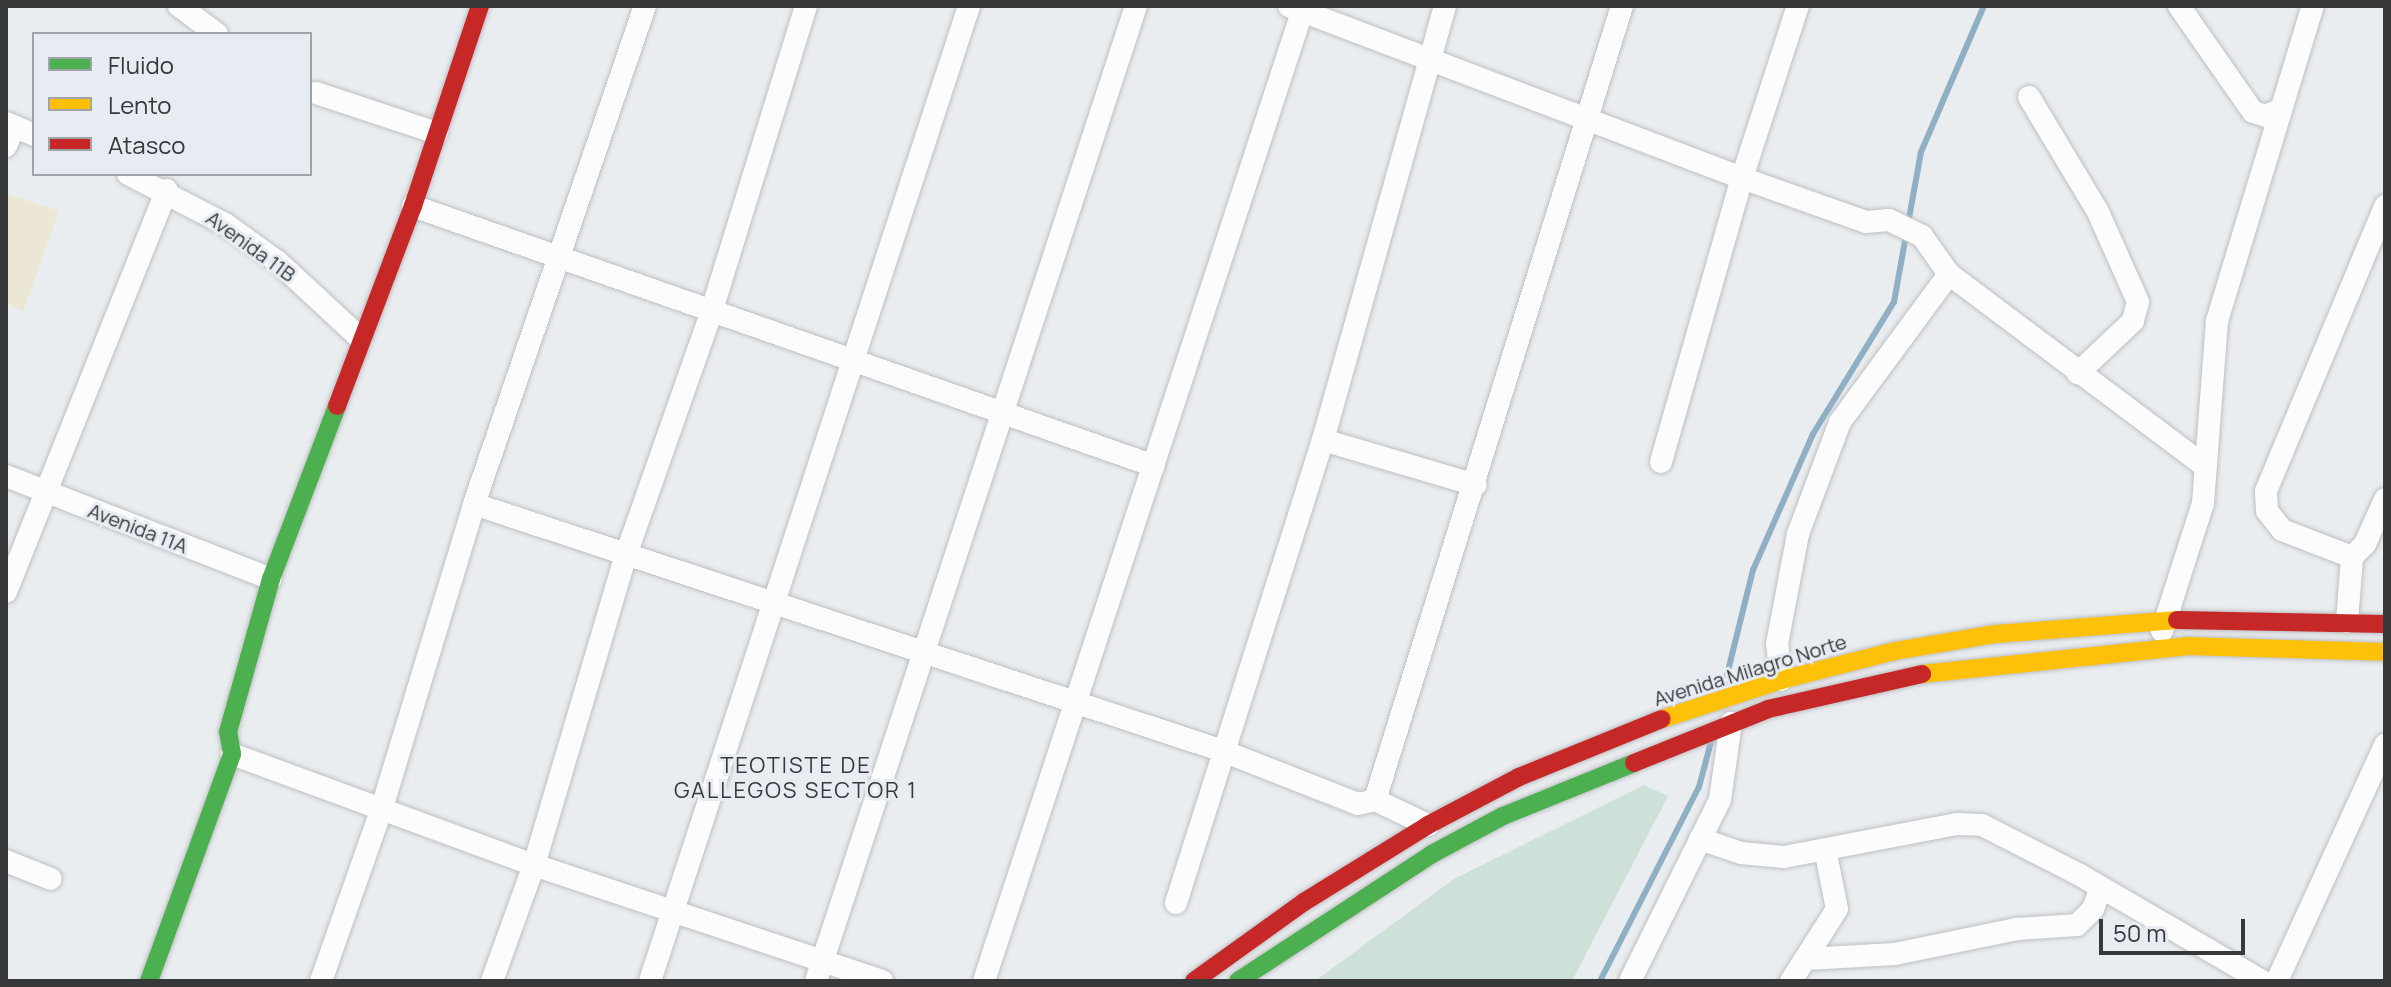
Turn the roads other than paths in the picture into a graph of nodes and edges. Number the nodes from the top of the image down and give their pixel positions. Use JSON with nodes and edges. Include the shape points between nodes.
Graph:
{"nodes":[{"id":1,"x":179,"y":6,"type":"edge"},
{"id":2,"x":480,"y":6,"type":"edge"},
{"id":3,"x":645,"y":6,"type":"edge"},
{"id":4,"x":806,"y":6,"type":"edge"},
{"id":5,"x":969,"y":6,"type":"edge"},
{"id":6,"x":1136,"y":6,"type":"edge"},
{"id":7,"x":1445,"y":6,"type":"edge"},
{"id":8,"x":1622,"y":6,"type":"edge"},
{"id":9,"x":1798,"y":6,"type":"edge"},
{"id":10,"x":2179,"y":6,"type":"edge"},
{"id":11,"x":2313,"y":6,"type":"edge"},
{"id":12,"x":1298,"y":8,"type":"edge"},
{"id":13,"x":214,"y":32,"type":"edge"},
{"id":14,"x":1430,"y":59,"type":"junction"},
{"id":15,"x":316,"y":93,"type":"dead end"},
{"id":16,"x":2029,"y":97,"type":"dead end"},
{"id":17,"x":2281,"y":109,"type":"junction"},
{"id":18,"x":1587,"y":120,"type":"junction"},
{"id":19,"x":437,"y":133,"type":"junction"},
{"id":20,"x":133,"y":176,"type":"edge"},
{"id":21,"x":1742,"y":178,"type":"junction"},
{"id":22,"x":167,"y":190,"type":"junction"},
{"id":23,"x":413,"y":206,"type":"junction"},
{"id":24,"x":2385,"y":206,"type":"edge"},
{"id":25,"x":557,"y":256,"type":"junction"},
{"id":26,"x":1949,"y":274,"type":"junction"},
{"id":27,"x":711,"y":313,"type":"junction"},
{"id":28,"x":360,"y":338,"type":"junction"},
{"id":29,"x":853,"y":363,"type":"junction"},
{"id":30,"x":2078,"y":373,"type":"junction"},
{"id":31,"x":1003,"y":412,"type":"junction"},
{"id":32,"x":1323,"y":440,"type":"junction"},
{"id":33,"x":1661,"y":462,"type":"dead end"},
{"id":34,"x":1154,"y":466,"type":"junction"},
{"id":35,"x":2206,"y":467,"type":"junction"},
{"id":36,"x":6,"y":476,"type":"edge"},
{"id":37,"x":1476,"y":485,"type":"junction"},
{"id":38,"x":46,"y":492,"type":"junction"},
{"id":39,"x":2385,"y":499,"type":"edge"},
{"id":40,"x":474,"y":504,"type":"junction"},
{"id":41,"x":627,"y":552,"type":"junction"},
{"id":42,"x":2352,"y":557,"type":"junction"},
{"id":43,"x":271,"y":579,"type":"junction"},
{"id":44,"x":6,"y":592,"type":"edge"},
{"id":45,"x":775,"y":603,"type":"junction"},
{"id":46,"x":2164,"y":620,"type":"junction"},
{"id":47,"x":2347,"y":622,"type":"junction"},
{"id":48,"x":2385,"y":624,"type":"edge"},
{"id":49,"x":2159,"y":648,"type":"junction"},
{"id":50,"x":924,"y":652,"type":"junction"},
{"id":51,"x":2385,"y":652,"type":"edge"},
{"id":52,"x":1781,"y":680,"type":"junction"},
{"id":53,"x":1075,"y":702,"type":"junction"},
{"id":54,"x":1731,"y":723,"type":"junction"},
{"id":55,"x":2385,"y":745,"type":"edge"},
{"id":56,"x":1223,"y":751,"type":"junction"},
{"id":57,"x":232,"y":754,"type":"junction"},
{"id":58,"x":1375,"y":800,"type":"junction"},
{"id":59,"x":381,"y":811,"type":"junction"},
{"id":60,"x":1428,"y":825,"type":"junction"},
{"id":61,"x":1700,"y":839,"type":"junction"},
{"id":62,"x":1825,"y":849,"type":"junction"},
{"id":63,"x":6,"y":861,"type":"edge"},
{"id":64,"x":534,"y":865,"type":"junction"},
{"id":65,"x":51,"y":879,"type":"dead end"},
{"id":66,"x":2101,"y":887,"type":"junction"},
{"id":67,"x":1176,"y":903,"type":"dead end"},
{"id":68,"x":672,"y":910,"type":"junction"},
{"id":69,"x":823,"y":959,"type":"junction"},
{"id":70,"x":1806,"y":959,"type":"junction"},
{"id":71,"x":149,"y":981,"type":"edge"},
{"id":72,"x":321,"y":981,"type":"edge"},
{"id":73,"x":492,"y":981,"type":"edge"},
{"id":74,"x":650,"y":981,"type":"edge"},
{"id":75,"x":816,"y":981,"type":"edge"},
{"id":76,"x":882,"y":981,"type":"edge"},
{"id":77,"x":984,"y":981,"type":"edge"},
{"id":78,"x":1194,"y":981,"type":"edge"},
{"id":79,"x":1238,"y":981,"type":"edge"},
{"id":80,"x":1630,"y":981,"type":"edge"},
{"id":81,"x":1791,"y":981,"type":"edge"},
{"id":82,"x":2262,"y":981,"type":"edge"},
{"id":83,"x":2277,"y":981,"type":"edge"}],
"edges":[{"from":1,"to":13,"type":"street"},
{"from":2,"to":19,"type":"main road"},
{"from":3,"to":25,"type":"street"},
{"from":4,"to":27,"type":"street"},
{"from":5,"to":29,"type":"street"},
{"from":6,"to":31,"type":"street"},
{"from":7,"to":14,"type":"street"},
{"from":8,"to":18,"type":"street"},
{"from":9,"to":21,"type":"street"},
{"from":10,"to":17,"type":"street","via":[[2253,112],[2266,116]]},
{"from":11,"to":17,"type":"street"},
{"from":12,"to":14,"type":"street"},
{"from":12,"to":34,"type":"street"},
{"from":14,"to":18,"type":"street"},
{"from":14,"to":32,"type":"street"},
{"from":15,"to":19,"type":"street"},
{"from":16,"to":30,"type":"street","via":[[2098,212],[2138,302],[2133,321]]},
{"from":17,"to":35,"type":"street","via":[[2217,321]]},
{"from":18,"to":21,"type":"street"},
{"from":18,"to":37,"type":"street"},
{"from":19,"to":23,"type":"main road"},
{"from":20,"to":22,"type":"street","name":"Avenida 11B"},
{"from":21,"to":26,"type":"street","via":[[1866,222],[1889,220],[1922,236]]},
{"from":21,"to":33,"type":"street"},
{"from":22,"to":28,"type":"street","name":"Avenida 11B","via":[[278,262]]},
{"from":22,"to":38,"type":"street"},
{"from":23,"to":25,"type":"street"},
{"from":23,"to":28,"type":"main road"},
{"from":24,"to":42,"type":"street","via":[[2266,491],[2267,511],[2282,530]]},
{"from":25,"to":27,"type":"street"},
{"from":25,"to":40,"type":"street"},
{"from":26,"to":30,"type":"street"},
{"from":26,"to":52,"type":"street","via":[[1840,422],[1798,534],[1777,644]]},
{"from":27,"to":29,"type":"street"},
{"from":27,"to":41,"type":"street"},
{"from":28,"to":43,"type":"main road"},
{"from":29,"to":31,"type":"street"},
{"from":29,"to":45,"type":"street"},
{"from":30,"to":35,"type":"street"},
{"from":31,"to":34,"type":"street"},
{"from":31,"to":50,"type":"street"},
{"from":32,"to":37,"type":"street"},
{"from":32,"to":56,"type":"street"},
{"from":34,"to":53,"type":"street"},
{"from":35,"to":46,"type":"street","via":[[2203,503]]},
{"from":36,"to":38,"type":"street","name":"Avenida 11A"},
{"from":37,"to":58,"type":"street"},
{"from":38,"to":43,"type":"street","name":"Avenida 11A"},
{"from":38,"to":44,"type":"street"},
{"from":39,"to":42,"type":"street","via":[[2365,544]]},
{"from":40,"to":41,"type":"street"},
{"from":40,"to":59,"type":"street"},
{"from":41,"to":45,"type":"street"},
{"from":41,"to":64,"type":"street"},
{"from":42,"to":47,"type":"street"},
{"from":43,"to":57,"type":"main road","via":[[228,732]]},
{"from":45,"to":50,"type":"street"},
{"from":45,"to":68,"type":"street"},
{"from":46,"to":47,"type":"main road","name":"Avenida Milagro Norte"},
{"from":46,"to":49,"type":"street"},
{"from":46,"to":52,"type":"main road","name":"Avenida Milagro Norte","via":[[1996,634],[1895,651]]},
{"from":47,"to":48,"type":"main road","name":"Avenida Milagro Norte"},
{"from":49,"to":51,"type":"main road","via":[[2336,647]]},
{"from":49,"to":54,"type":"main road","via":[[1894,678]]},
{"from":50,"to":53,"type":"street"},
{"from":50,"to":69,"type":"street"},
{"from":52,"to":60,"type":"main road","name":"Avenida Milagro Norte","via":[[1660,720],[1519,777]]},
{"from":53,"to":56,"type":"street"},
{"from":53,"to":77,"type":"street"},
{"from":54,"to":61,"type":"street","via":[[1720,800]]},
{"from":54,"to":79,"type":"main road","via":[[1599,774],[1479,829],[1320,924]]},
{"from":55,"to":83,"type":"street"},
{"from":56,"to":58,"type":"street","via":[[1358,804]]},
{"from":56,"to":67,"type":"street"},
{"from":57,"to":59,"type":"street"},
{"from":57,"to":71,"type":"main road"},
{"from":58,"to":60,"type":"street"},
{"from":59,"to":64,"type":"street"},
{"from":59,"to":72,"type":"street"},
{"from":60,"to":78,"type":"main road","name":"Avenida Milagro Norte","via":[[1304,902]]},
{"from":61,"to":62,"type":"street","via":[[1762,857]]},
{"from":61,"to":80,"type":"street"},
{"from":62,"to":66,"type":"street","via":[[1957,824],[1982,825]]},
{"from":62,"to":70,"type":"street","via":[[1837,909]]},
{"from":63,"to":65,"type":"street"},
{"from":64,"to":68,"type":"street"},
{"from":64,"to":73,"type":"street"},
{"from":66,"to":70,"type":"street","via":[[2093,909],[2077,925],[2017,929],[1895,954]]},
{"from":66,"to":82,"type":"street"},
{"from":68,"to":69,"type":"street"},
{"from":68,"to":74,"type":"street"},
{"from":69,"to":75,"type":"street"},
{"from":69,"to":76,"type":"street"},
{"from":70,"to":81,"type":"street"}]}
